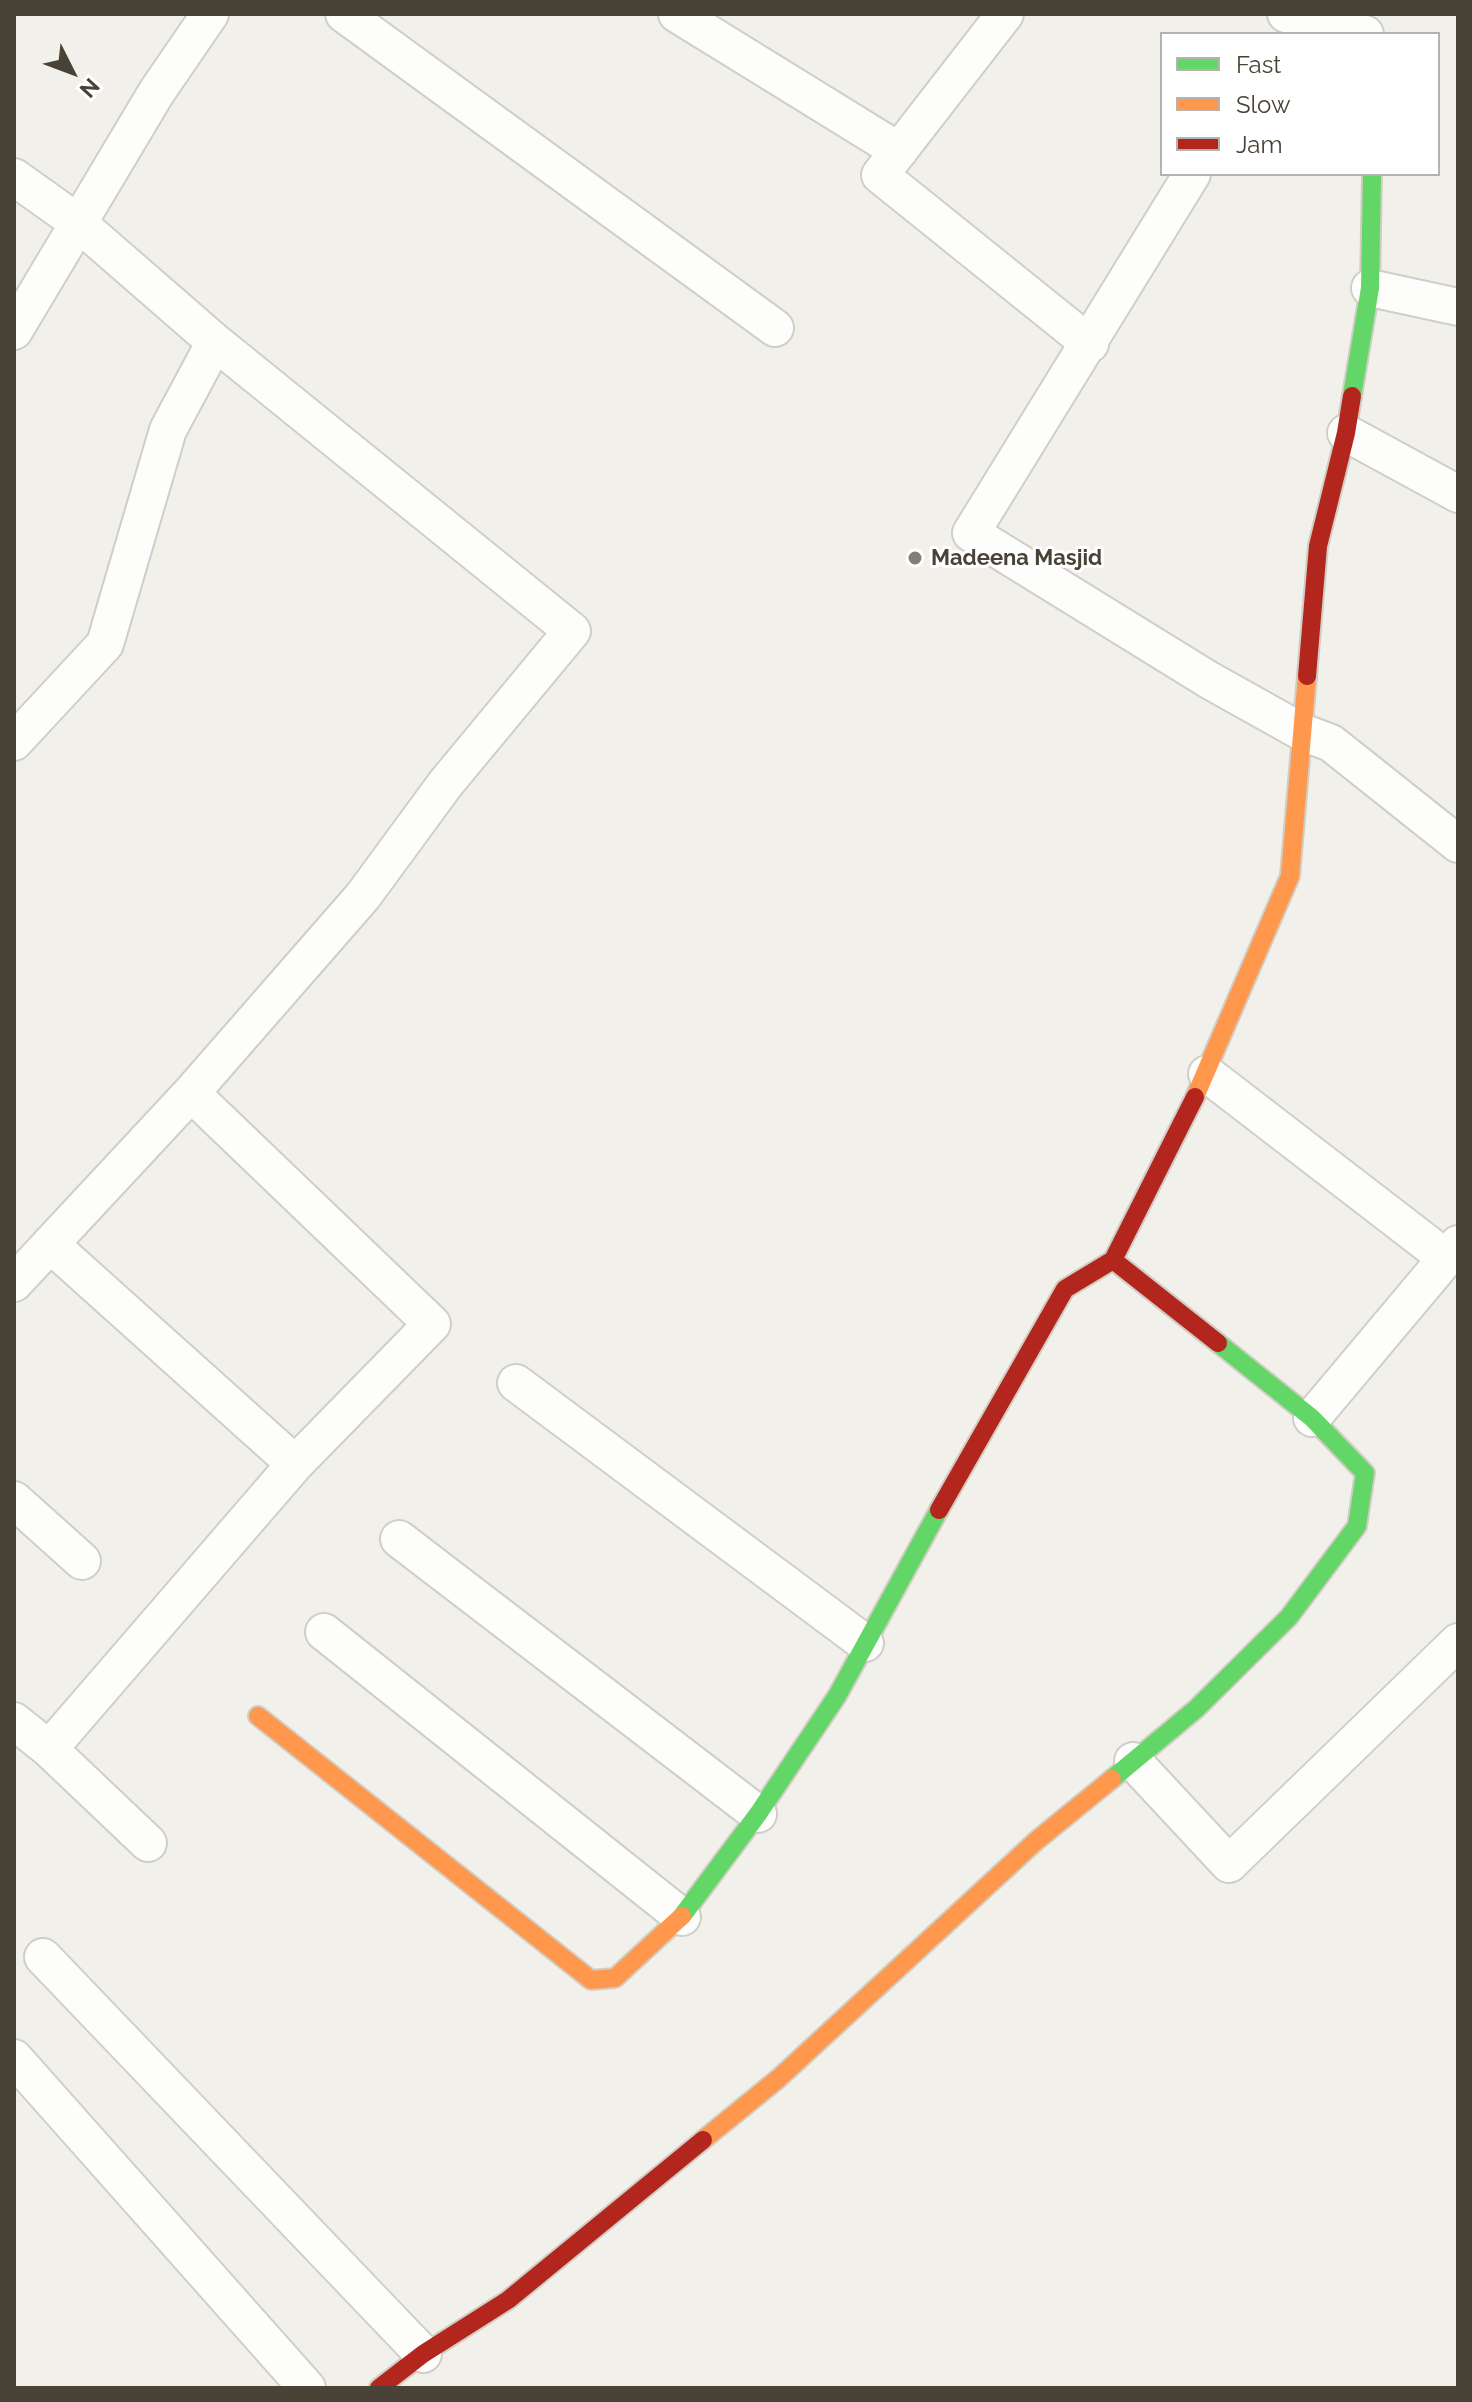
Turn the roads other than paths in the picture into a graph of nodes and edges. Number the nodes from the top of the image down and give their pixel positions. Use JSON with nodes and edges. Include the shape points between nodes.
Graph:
{"nodes":[{"id":1,"x":344,"y":14,"type":"edge"},
{"id":2,"x":677,"y":14,"type":"edge"},
{"id":3,"x":1005,"y":14,"type":"edge"},
{"id":4,"x":199,"y":18,"type":"edge"},
{"id":5,"x":1284,"y":21,"type":"edge"},
{"id":6,"x":1353,"y":32,"type":"edge"},
{"id":7,"x":899,"y":151,"type":"junction"},
{"id":8,"x":1191,"y":176,"type":"edge"},
{"id":9,"x":1372,"y":176,"type":"edge"},
{"id":10,"x":14,"y":177,"type":"edge"},
{"id":11,"x":77,"y":222,"type":"junction"},
{"id":12,"x":1370,"y":288,"type":"junction"},
{"id":13,"x":1458,"y":307,"type":"edge"},
{"id":14,"x":775,"y":328,"type":"dead end"},
{"id":15,"x":14,"y":331,"type":"edge"},
{"id":16,"x":215,"y":342,"type":"junction"},
{"id":17,"x":1090,"y":344,"type":"junction"},
{"id":18,"x":1346,"y":433,"type":"junction"},
{"id":19,"x":1458,"y":494,"type":"edge"},
{"id":20,"x":1302,"y":732,"type":"junction"},
{"id":21,"x":14,"y":742,"type":"edge"},
{"id":22,"x":1458,"y":844,"type":"edge"},
{"id":23,"x":1207,"y":1074,"type":"junction"},
{"id":24,"x":191,"y":1093,"type":"junction"},
{"id":25,"x":50,"y":1244,"type":"junction"},
{"id":26,"x":1452,"y":1251,"type":"edge"},
{"id":27,"x":1113,"y":1260,"type":"junction"},
{"id":28,"x":14,"y":1283,"type":"edge"},
{"id":29,"x":516,"y":1383,"type":"dead end"},
{"id":30,"x":1312,"y":1418,"type":"junction"},
{"id":31,"x":295,"y":1464,"type":"junction"},
{"id":32,"x":14,"y":1500,"type":"edge"},
{"id":33,"x":399,"y":1539,"type":"dead end"},
{"id":34,"x":82,"y":1561,"type":"dead end"},
{"id":35,"x":324,"y":1632,"type":"dead end"},
{"id":36,"x":1458,"y":1642,"type":"edge"},
{"id":37,"x":865,"y":1643,"type":"junction"},
{"id":38,"x":258,"y":1716,"type":"dead end"},
{"id":39,"x":14,"y":1721,"type":"edge"},
{"id":40,"x":49,"y":1749,"type":"junction"},
{"id":41,"x":1133,"y":1761,"type":"junction"},
{"id":42,"x":758,"y":1814,"type":"junction"},
{"id":43,"x":148,"y":1843,"type":"dead end"},
{"id":44,"x":682,"y":1917,"type":"junction"},
{"id":45,"x":43,"y":1957,"type":"dead end"},
{"id":46,"x":14,"y":2058,"type":"edge"},
{"id":47,"x":423,"y":2354,"type":"junction"},
{"id":48,"x":307,"y":2388,"type":"edge"},
{"id":49,"x":379,"y":2388,"type":"edge"}],
"edges":[{"from":1,"to":14,"type":"street"},
{"from":2,"to":7,"type":"street"},
{"from":3,"to":7,"type":"street"},
{"from":4,"to":11,"type":"street"},
{"from":5,"to":6,"type":"street"},
{"from":7,"to":17,"type":"street","via":[[880,175]]},
{"from":8,"to":17,"type":"street"},
{"from":9,"to":12,"type":"street"},
{"from":10,"to":11,"type":"street"},
{"from":11,"to":15,"type":"street"},
{"from":11,"to":16,"type":"street"},
{"from":12,"to":13,"type":"street"},
{"from":12,"to":18,"type":"street"},
{"from":16,"to":21,"type":"street","via":[[168,430],[105,644]]},
{"from":16,"to":24,"type":"street","via":[[572,631],[446,783],[363,896]]},
{"from":17,"to":20,"type":"street","via":[[971,533]]},
{"from":18,"to":19,"type":"street"},
{"from":18,"to":20,"type":"street","via":[[1318,546]]},
{"from":20,"to":22,"type":"street","via":[[1331,743]]},
{"from":20,"to":23,"type":"street","via":[[1290,876]]},
{"from":23,"to":26,"type":"street"},
{"from":23,"to":27,"type":"street"},
{"from":24,"to":25,"type":"street"},
{"from":24,"to":31,"type":"street","via":[[432,1324]]},
{"from":25,"to":28,"type":"street"},
{"from":25,"to":31,"type":"street"},
{"from":26,"to":30,"type":"street"},
{"from":27,"to":30,"type":"street"},
{"from":27,"to":37,"type":"street","via":[[1065,1289]]},
{"from":29,"to":37,"type":"street"},
{"from":30,"to":41,"type":"street","via":[[1365,1473],[1357,1526],[1289,1617],[1196,1709]]},
{"from":31,"to":40,"type":"street"},
{"from":32,"to":34,"type":"street"},
{"from":33,"to":42,"type":"street"},
{"from":35,"to":44,"type":"street"},
{"from":36,"to":41,"type":"street","via":[[1229,1864]]},
{"from":37,"to":42,"type":"street","via":[[837,1696]]},
{"from":38,"to":44,"type":"street","via":[[591,1980],[615,1978]]},
{"from":39,"to":40,"type":"street"},
{"from":40,"to":43,"type":"street"},
{"from":41,"to":47,"type":"street","via":[[1036,1841],[779,2078],[508,2300]]},
{"from":42,"to":44,"type":"street"},
{"from":45,"to":47,"type":"street"},
{"from":46,"to":48,"type":"street"},
{"from":47,"to":49,"type":"street"}]}
